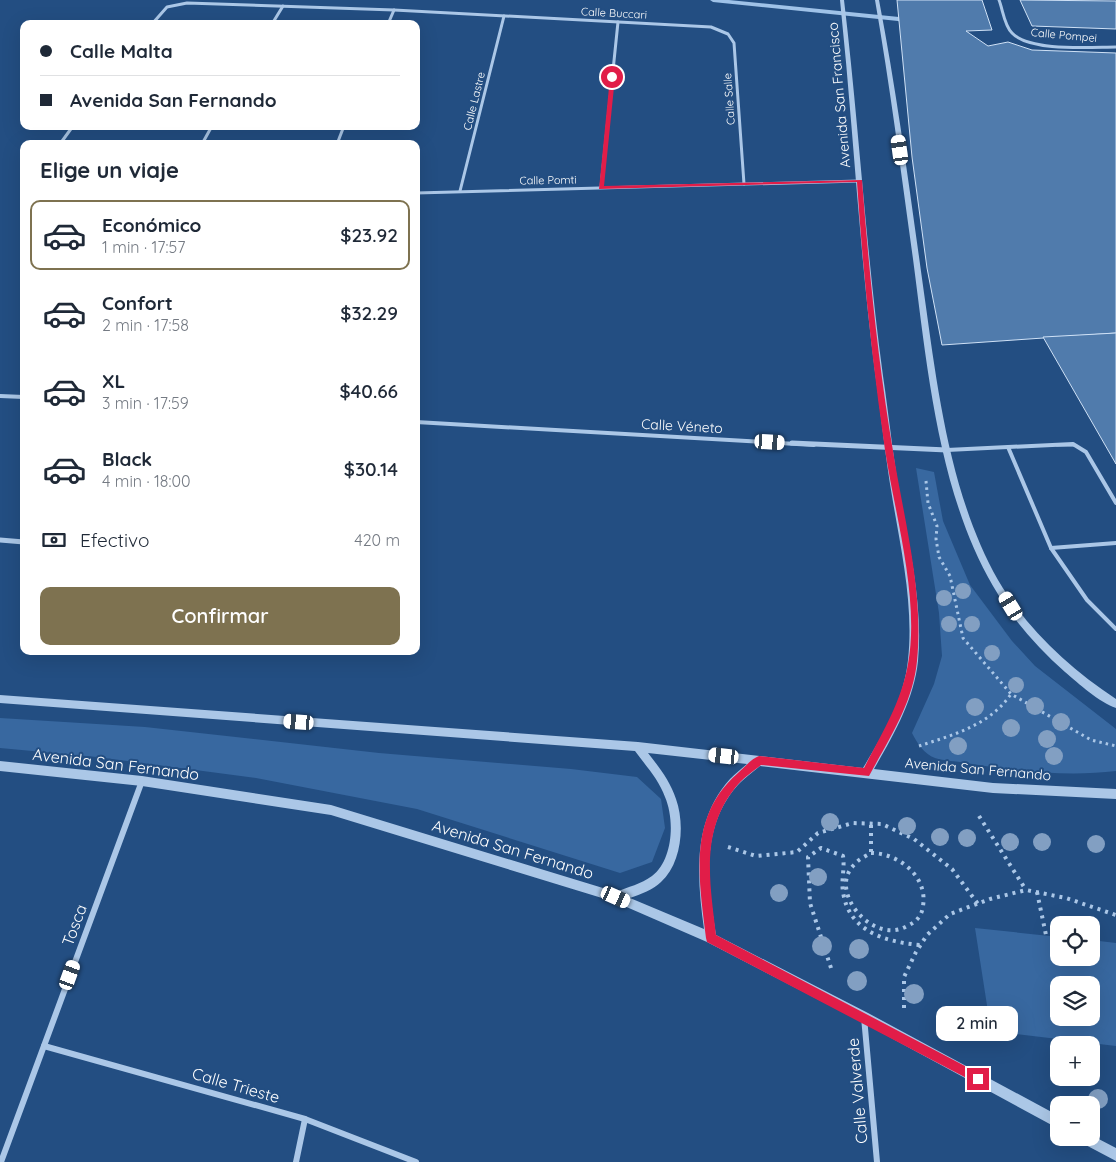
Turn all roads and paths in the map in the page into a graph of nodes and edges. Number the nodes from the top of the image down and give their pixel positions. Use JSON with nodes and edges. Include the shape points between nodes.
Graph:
{"nodes":[{"id":1,"x":842,"y":0,"type":"edge"},
{"id":2,"x":877,"y":0,"type":"edge"},
{"id":3,"x":999,"y":0,"type":"edge"},
{"id":4,"x":283,"y":6,"type":"junction"},
{"id":5,"x":394,"y":10,"type":"junction"},
{"id":6,"x":504,"y":16,"type":"junction"},
{"id":7,"x":156,"y":20,"type":"edge"},
{"id":8,"x":274,"y":20,"type":"edge"},
{"id":9,"x":390,"y":20,"type":"edge"},
{"id":10,"x":618,"y":22,"type":"junction"},
{"id":11,"x":711,"y":27,"type":"joint"},
{"id":12,"x":1116,"y":47,"type":"edge"},
{"id":13,"x":859,"y":180,"type":"junction"},
{"id":14,"x":744,"y":184,"type":"junction"},
{"id":15,"x":601,"y":187,"type":"junction"},
{"id":16,"x":460,"y":191,"type":"junction"},
{"id":17,"x":420,"y":194,"type":"edge"},
{"id":18,"x":0,"y":396,"type":"edge"},
{"id":19,"x":20,"y":397,"type":"edge"},
{"id":20,"x":420,"y":422,"type":"edge"},
{"id":21,"x":1008,"y":447,"type":"junction"},
{"id":22,"x":888,"y":449,"type":"junction"},
{"id":23,"x":948,"y":450,"type":"junction"},
{"id":24,"x":926,"y":481,"type":"dead end"},
{"id":25,"x":1116,"y":503,"type":"edge"},
{"id":26,"x":0,"y":540,"type":"edge"},
{"id":27,"x":20,"y":542,"type":"edge"},
{"id":28,"x":1116,"y":542,"type":"edge"},
{"id":29,"x":1051,"y":548,"type":"junction"},
{"id":30,"x":1116,"y":629,"type":"edge"},
{"id":31,"x":1011,"y":694,"type":"junction"},
{"id":32,"x":0,"y":699,"type":"edge"},
{"id":33,"x":1116,"y":704,"type":"edge"},
{"id":34,"x":919,"y":746,"type":"dead end"},
{"id":35,"x":1116,"y":746,"type":"edge"},
{"id":36,"x":638,"y":747,"type":"junction"},
{"id":37,"x":759,"y":760,"type":"junction"},
{"id":38,"x":0,"y":766,"type":"edge"},
{"id":39,"x":866,"y":773,"type":"junction"},
{"id":40,"x":142,"y":781,"type":"junction"},
{"id":41,"x":1116,"y":794,"type":"edge"},
{"id":42,"x":979,"y":816,"type":"dead end"},
{"id":43,"x":871,"y":825,"type":"dead end"},
{"id":44,"x":720,"y":844,"type":"dead end"},
{"id":45,"x":871,"y":854,"type":"junction"},
{"id":46,"x":1026,"y":890,"type":"junction"},
{"id":47,"x":1036,"y":892,"type":"junction"},
{"id":48,"x":616,"y":897,"type":"junction"},
{"id":49,"x":978,"y":904,"type":"junction"},
{"id":50,"x":1115,"y":915,"type":"edge"},
{"id":51,"x":1046,"y":935,"type":"dead end"},
{"id":52,"x":711,"y":938,"type":"junction"},
{"id":53,"x":920,"y":945,"type":"junction"},
{"id":54,"x":831,"y":968,"type":"dead end"},
{"id":55,"x":904,"y":1008,"type":"dead end"},
{"id":56,"x":864,"y":1017,"type":"junction"},
{"id":57,"x":44,"y":1046,"type":"junction"},
{"id":58,"x":1050,"y":1118,"type":"edge"},
{"id":59,"x":306,"y":1119,"type":"junction"},
{"id":60,"x":1099,"y":1146,"type":"edge"},
{"id":61,"x":1116,"y":1155,"type":"edge"},
{"id":62,"x":1,"y":1162,"type":"edge"},
{"id":63,"x":296,"y":1162,"type":"edge"},
{"id":64,"x":416,"y":1162,"type":"edge"},
{"id":65,"x":877,"y":1162,"type":"edge"}],
"edges":[{"from":1,"to":13,"type":"street","name":"Avenida San Francisco"},
{"from":2,"to":23,"type":"street","via":[[934,387]]},
{"from":3,"to":12,"type":"street","name":"Calle Pompei","via":[[1012,32],[1021,39],[1040,44]]},
{"from":4,"to":5,"type":"street","name":"Calle Buccari"},
{"from":4,"to":7,"type":"street","name":"Calle Buccari","via":[[187,3],[167,7]]},
{"from":4,"to":8,"type":"street"},
{"from":5,"to":6,"type":"street","name":"Calle Buccari"},
{"from":5,"to":9,"type":"street"},
{"from":6,"to":10,"type":"street","name":"Calle Buccari"},
{"from":6,"to":16,"type":"street","name":"Calle Lastre"},
{"from":10,"to":11,"type":"street","name":"Calle Buccari"},
{"from":10,"to":15,"type":"street"},
{"from":11,"to":14,"type":"street","name":"Calle Salle","via":[[728,34],[734,43]]},
{"from":13,"to":14,"type":"street","name":"Calle Pomti"},
{"from":13,"to":22,"type":"street","name":"Avenida San Francisco"},
{"from":14,"to":15,"type":"street","name":"Calle Pomti"},
{"from":15,"to":16,"type":"street","name":"Calle Pomti"},
{"from":16,"to":17,"type":"street","name":"Calle Pomti"},
{"from":18,"to":19,"type":"street"},
{"from":20,"to":22,"type":"street","name":"Calle Véneto"},
{"from":21,"to":23,"type":"lane"},
{"from":21,"to":25,"type":"lane","via":[[1064,443],[1080,447]]},
{"from":21,"to":29,"type":"lane"},
{"from":22,"to":23,"type":"street","name":"Calle Véneto"},
{"from":22,"to":39,"type":"street","name":"Avenida San Francisco","via":[[912,590],[913,663],[902,706]]},
{"from":23,"to":33,"type":"street","via":[[957,492],[984,561],[1011,606],[1051,654]]},
{"from":24,"to":31,"type":"path","via":[[928,503],[937,526],[940,557],[950,576],[963,638]]},
{"from":26,"to":27,"type":"street"},
{"from":28,"to":29,"type":"lane"},
{"from":29,"to":30,"type":"lane","via":[[1087,600]]},
{"from":31,"to":34,"type":"path","via":[[1006,705],[970,728]]},
{"from":31,"to":35,"type":"path","via":[[1091,740]]},
{"from":32,"to":36,"type":"street","name":"Avenida San Fernando"},
{"from":36,"to":37,"type":"street","name":"Avenida San Fernando"},
{"from":36,"to":48,"type":"street","via":[[672,800],[677,820],[675,842],[658,877]]},
{"from":37,"to":39,"type":"street","name":"Avenida San Fernando"},
{"from":37,"to":52,"type":"street","via":[[732,784],[714,811],[705,842],[704,875]]},
{"from":38,"to":40,"type":"street","name":"Avenida San Fernando"},
{"from":39,"to":41,"type":"street","name":"Avenida San Fernando","via":[[993,788]]},
{"from":40,"to":48,"type":"street","name":"Avenida San Fernando","via":[[331,810]]},
{"from":40,"to":57,"type":"street","name":"Tosca"},
{"from":42,"to":46,"type":"path"},
{"from":43,"to":45,"type":"path"},
{"from":44,"to":49,"type":"path","via":[[756,856],[797,852],[818,833],[854,823],[882,824],[914,839],[952,869]]},
{"from":45,"to":45,"type":"path","via":[[851,866],[846,890],[850,904],[871,926],[897,932],[908,928],[922,911],[921,886],[914,874],[895,857]]},
{"from":46,"to":47,"type":"path"},
{"from":46,"to":49,"type":"path"},
{"from":47,"to":50,"type":"path","via":[[1066,898]]},
{"from":47,"to":51,"type":"path"},
{"from":48,"to":52,"type":"street","name":"Avenida San Fernando"},
{"from":49,"to":53,"type":"path","via":[[950,914]]},
{"from":52,"to":56,"type":"street","name":"Avenida San Fernando"},
{"from":53,"to":54,"type":"path","via":[[888,941],[863,928],[851,912],[843,892],[846,866],[843,856],[821,848],[808,857],[810,903]]},
{"from":53,"to":55,"type":"path","via":[[904,977]]},
{"from":56,"to":58,"type":"street","name":"Avenida San Fernando"},
{"from":56,"to":65,"type":"street","name":"Calle Valverde"},
{"from":57,"to":59,"type":"street","name":"Calle Trieste"},
{"from":57,"to":62,"type":"street","name":"Tosca"},
{"from":59,"to":63,"type":"street"},
{"from":59,"to":64,"type":"street","name":"Calle Trieste"},
{"from":60,"to":61,"type":"street"}]}
